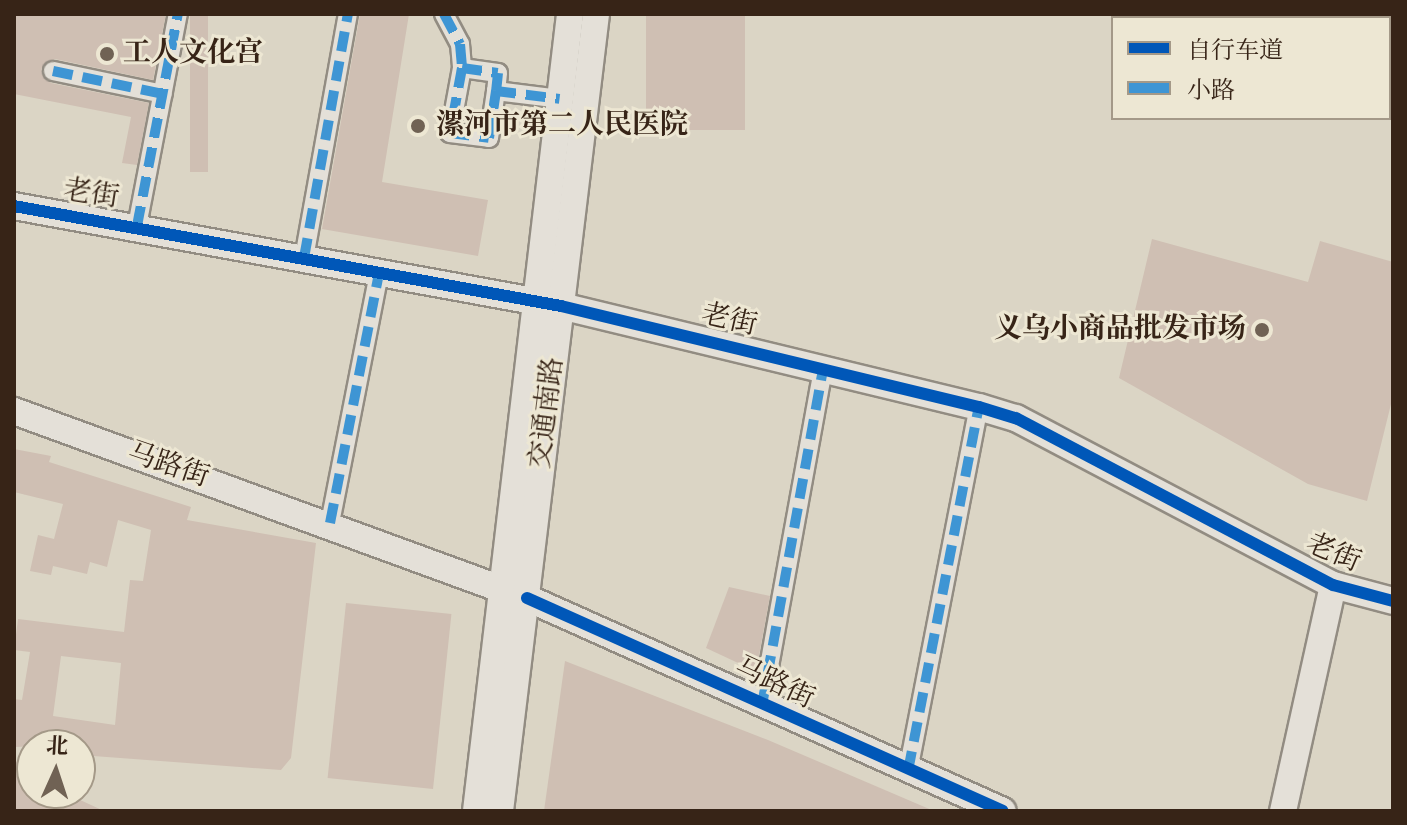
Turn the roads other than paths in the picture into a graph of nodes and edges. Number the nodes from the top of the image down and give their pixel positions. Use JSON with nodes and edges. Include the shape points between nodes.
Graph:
{"nodes":[{"id":1,"x":178,"y":14,"type":"edge"},
{"id":2,"x":348,"y":14,"type":"edge"},
{"id":3,"x":444,"y":14,"type":"edge"},
{"id":4,"x":570,"y":14,"type":"edge"},
{"id":5,"x":596,"y":14,"type":"edge"},
{"id":6,"x":462,"y":68,"type":"junction"},
{"id":7,"x":53,"y":71,"type":"dead end"},
{"id":8,"x":496,"y":91,"type":"junction"},
{"id":9,"x":163,"y":94,"type":"junction"},
{"id":10,"x":560,"y":99,"type":"junction"},
{"id":11,"x":14,"y":206,"type":"edge"},
{"id":12,"x":137,"y":226,"type":"junction"},
{"id":13,"x":304,"y":258,"type":"junction"},
{"id":14,"x":379,"y":273,"type":"junction"},
{"id":15,"x":548,"y":304,"type":"junction"},
{"id":16,"x":823,"y":368,"type":"junction"},
{"id":17,"x":979,"y":407,"type":"junction"},
{"id":18,"x":14,"y":411,"type":"edge"},
{"id":19,"x":330,"y":523,"type":"junction"},
{"id":20,"x":1333,"y":585,"type":"junction"},
{"id":21,"x":501,"y":589,"type":"junction"},
{"id":22,"x":527,"y":598,"type":"junction"},
{"id":23,"x":1393,"y":601,"type":"edge"},
{"id":24,"x":762,"y":705,"type":"junction"},
{"id":25,"x":908,"y":771,"type":"junction"},
{"id":26,"x":476,"y":811,"type":"edge"},
{"id":27,"x":500,"y":811,"type":"edge"},
{"id":28,"x":1003,"y":811,"type":"edge"},
{"id":29,"x":1283,"y":811,"type":"edge"}],
"edges":[{"from":1,"to":9,"type":"street"},
{"from":2,"to":13,"type":"street"},
{"from":3,"to":6,"type":"street","via":[[460,44]]},
{"from":4,"to":10,"type":"street","name":"交通南路"},
{"from":5,"to":15,"type":"street","name":"交通南路"},
{"from":6,"to":8,"type":"street","via":[[498,73]]},
{"from":6,"to":8,"type":"street","via":[[450,133],[489,138]]},
{"from":7,"to":9,"type":"street"},
{"from":8,"to":10,"type":"street"},
{"from":9,"to":12,"type":"street"},
{"from":10,"to":15,"type":"street","name":"交通南路"},
{"from":11,"to":12,"type":"street","name":"老街"},
{"from":12,"to":13,"type":"street","name":"老街"},
{"from":13,"to":14,"type":"street","name":"老街"},
{"from":14,"to":15,"type":"street","name":"老街"},
{"from":14,"to":19,"type":"street"},
{"from":15,"to":16,"type":"street","name":"老街"},
{"from":15,"to":21,"type":"street","name":"交通南路"},
{"from":15,"to":22,"type":"street","name":"交通南路"},
{"from":16,"to":17,"type":"street","name":"老街"},
{"from":16,"to":24,"type":"street"},
{"from":17,"to":20,"type":"street","name":"老街","via":[[1016,418]]},
{"from":17,"to":25,"type":"street"},
{"from":18,"to":19,"type":"street","name":"马路街"},
{"from":19,"to":21,"type":"street","name":"马路街"},
{"from":20,"to":23,"type":"street","name":"老街"},
{"from":20,"to":29,"type":"street"},
{"from":21,"to":26,"type":"street","name":"交通南路"},
{"from":22,"to":24,"type":"street","name":"马路街"},
{"from":22,"to":27,"type":"street","name":"交通南路"},
{"from":24,"to":25,"type":"street","name":"马路街"},
{"from":25,"to":28,"type":"street","name":"马路街"}]}
